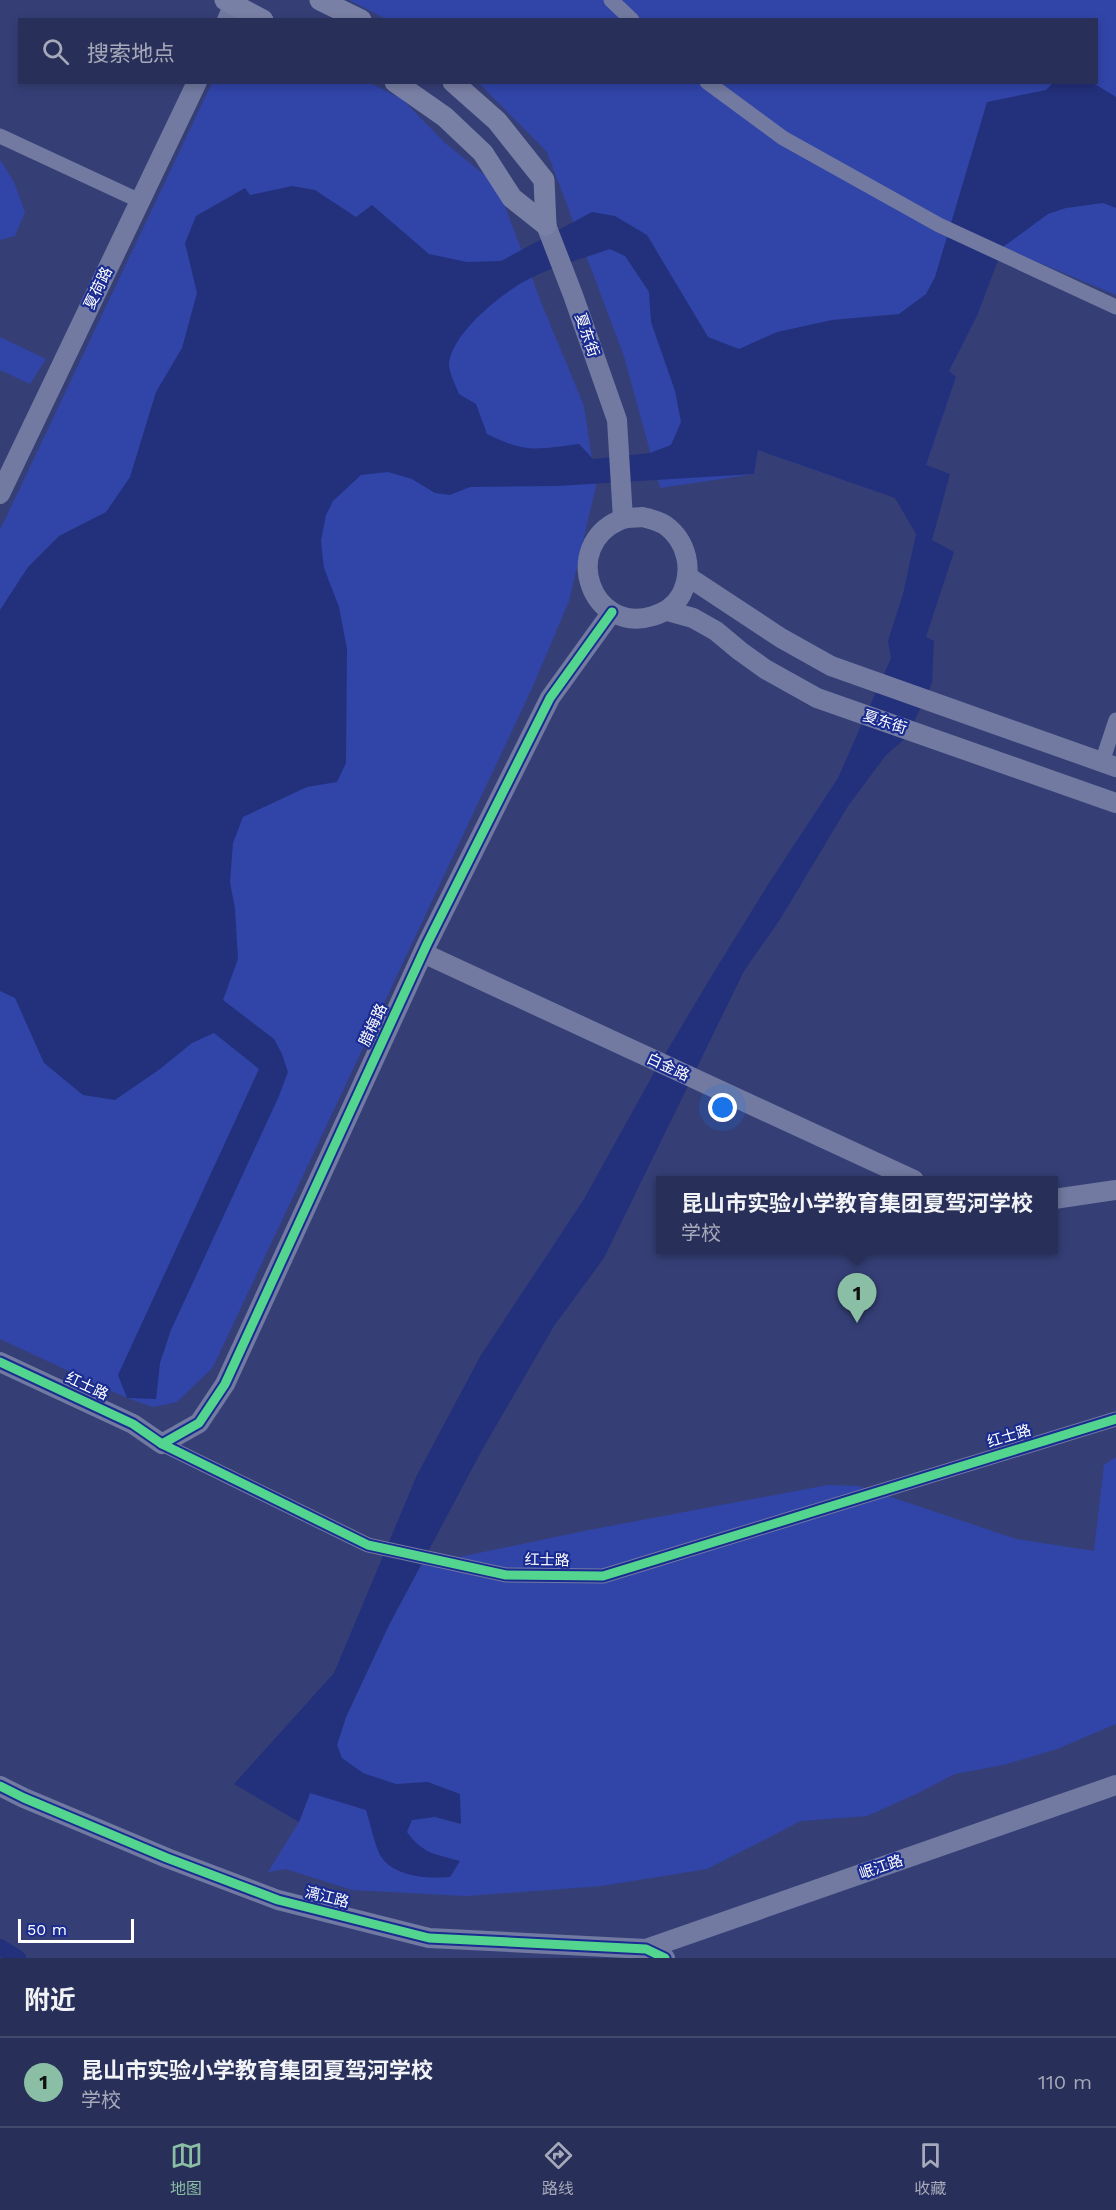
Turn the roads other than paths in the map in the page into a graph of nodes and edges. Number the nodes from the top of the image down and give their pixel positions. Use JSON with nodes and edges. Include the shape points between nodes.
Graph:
{"nodes":[{"id":1,"x":320,"y":0,"type":"edge"},
{"id":2,"x":610,"y":0,"type":"edge"},
{"id":3,"x":230,"y":6,"type":"edge"},
{"id":4,"x":258,"y":18,"type":"edge"},
{"id":5,"x":357,"y":18,"type":"edge"},
{"id":6,"x":630,"y":18,"type":"edge"},
{"id":7,"x":196,"y":84,"type":"edge"},
{"id":8,"x":397,"y":84,"type":"edge"},
{"id":9,"x":455,"y":84,"type":"edge"},
{"id":10,"x":710,"y":84,"type":"edge"},
{"id":11,"x":0,"y":136,"type":"edge"},
{"id":12,"x":140,"y":201,"type":"junction"},
{"id":13,"x":546,"y":225,"type":"junction"},
{"id":14,"x":1116,"y":307,"type":"edge"},
{"id":15,"x":0,"y":494,"type":"edge"},
{"id":16,"x":622,"y":519,"type":"junction"},
{"id":17,"x":687,"y":576,"type":"junction"},
{"id":18,"x":668,"y":611,"type":"junction"},
{"id":19,"x":612,"y":612,"type":"junction"},
{"id":20,"x":1116,"y":720,"type":"edge"},
{"id":21,"x":1109,"y":765,"type":"edge"},
{"id":22,"x":1116,"y":803,"type":"edge"},
{"id":23,"x":423,"y":953,"type":"junction"},
{"id":24,"x":905,"y":1176,"type":"edge"},
{"id":25,"x":1116,"y":1190,"type":"edge"},
{"id":26,"x":1058,"y":1199,"type":"edge"},
{"id":27,"x":0,"y":1362,"type":"edge"},
{"id":28,"x":1116,"y":1419,"type":"edge"},
{"id":29,"x":162,"y":1444,"type":"junction"},
{"id":30,"x":1116,"y":1785,"type":"edge"},
{"id":31,"x":0,"y":1786,"type":"edge"},
{"id":32,"x":646,"y":1948,"type":"junction"},
{"id":33,"x":664,"y":1958,"type":"edge"}],
"edges":[{"from":1,"to":5,"type":"main road"},
{"from":2,"to":6,"type":"street"},
{"from":3,"to":4,"type":"main road"},
{"from":7,"to":12,"type":"street","name":"夏荷路"},
{"from":8,"to":13,"type":"main road","via":[[445,117],[483,153],[512,198]]},
{"from":9,"to":13,"type":"main road","name":"夏东街","via":[[497,121],[544,180]]},
{"from":10,"to":14,"type":"street","via":[[783,138],[939,225]]},
{"from":11,"to":12,"type":"street"},
{"from":12,"to":15,"type":"street","name":"夏荷路"},
{"from":13,"to":16,"type":"street","name":"夏东街","via":[[617,420]]},
{"from":16,"to":17,"type":"street","via":[[643,517],[663,524],[678,537],[687,556]]},
{"from":16,"to":19,"type":"street","via":[[605,528],[593,543],[587,562],[588,582],[597,599]]},
{"from":17,"to":18,"type":"street","via":[[681,595]]},
{"from":17,"to":21,"type":"street","via":[[831,666]]},
{"from":18,"to":19,"type":"street","via":[[630,618]]},
{"from":18,"to":22,"type":"street","name":"夏东街","via":[[693,618],[716,631],[788,683],[817,698]]},
{"from":19,"to":23,"type":"street","name":"腊梅路","via":[[550,698]]},
{"from":20,"to":21,"type":"street"},
{"from":23,"to":24,"type":"street","name":"白金路"},
{"from":23,"to":29,"type":"street","name":"腊梅路","via":[[225,1384],[199,1423]]},
{"from":25,"to":26,"type":"street"},
{"from":27,"to":29,"type":"street","name":"红士路","via":[[133,1424]]},
{"from":28,"to":29,"type":"street","name":"红士路","via":[[603,1576],[506,1575],[368,1545]]},
{"from":30,"to":32,"type":"street","name":"岷江路"},
{"from":31,"to":32,"type":"street","name":"漓江路","via":[[167,1858],[278,1900],[405,1932],[429,1938]]},
{"from":32,"to":33,"type":"street","name":"漓江路"}]}
